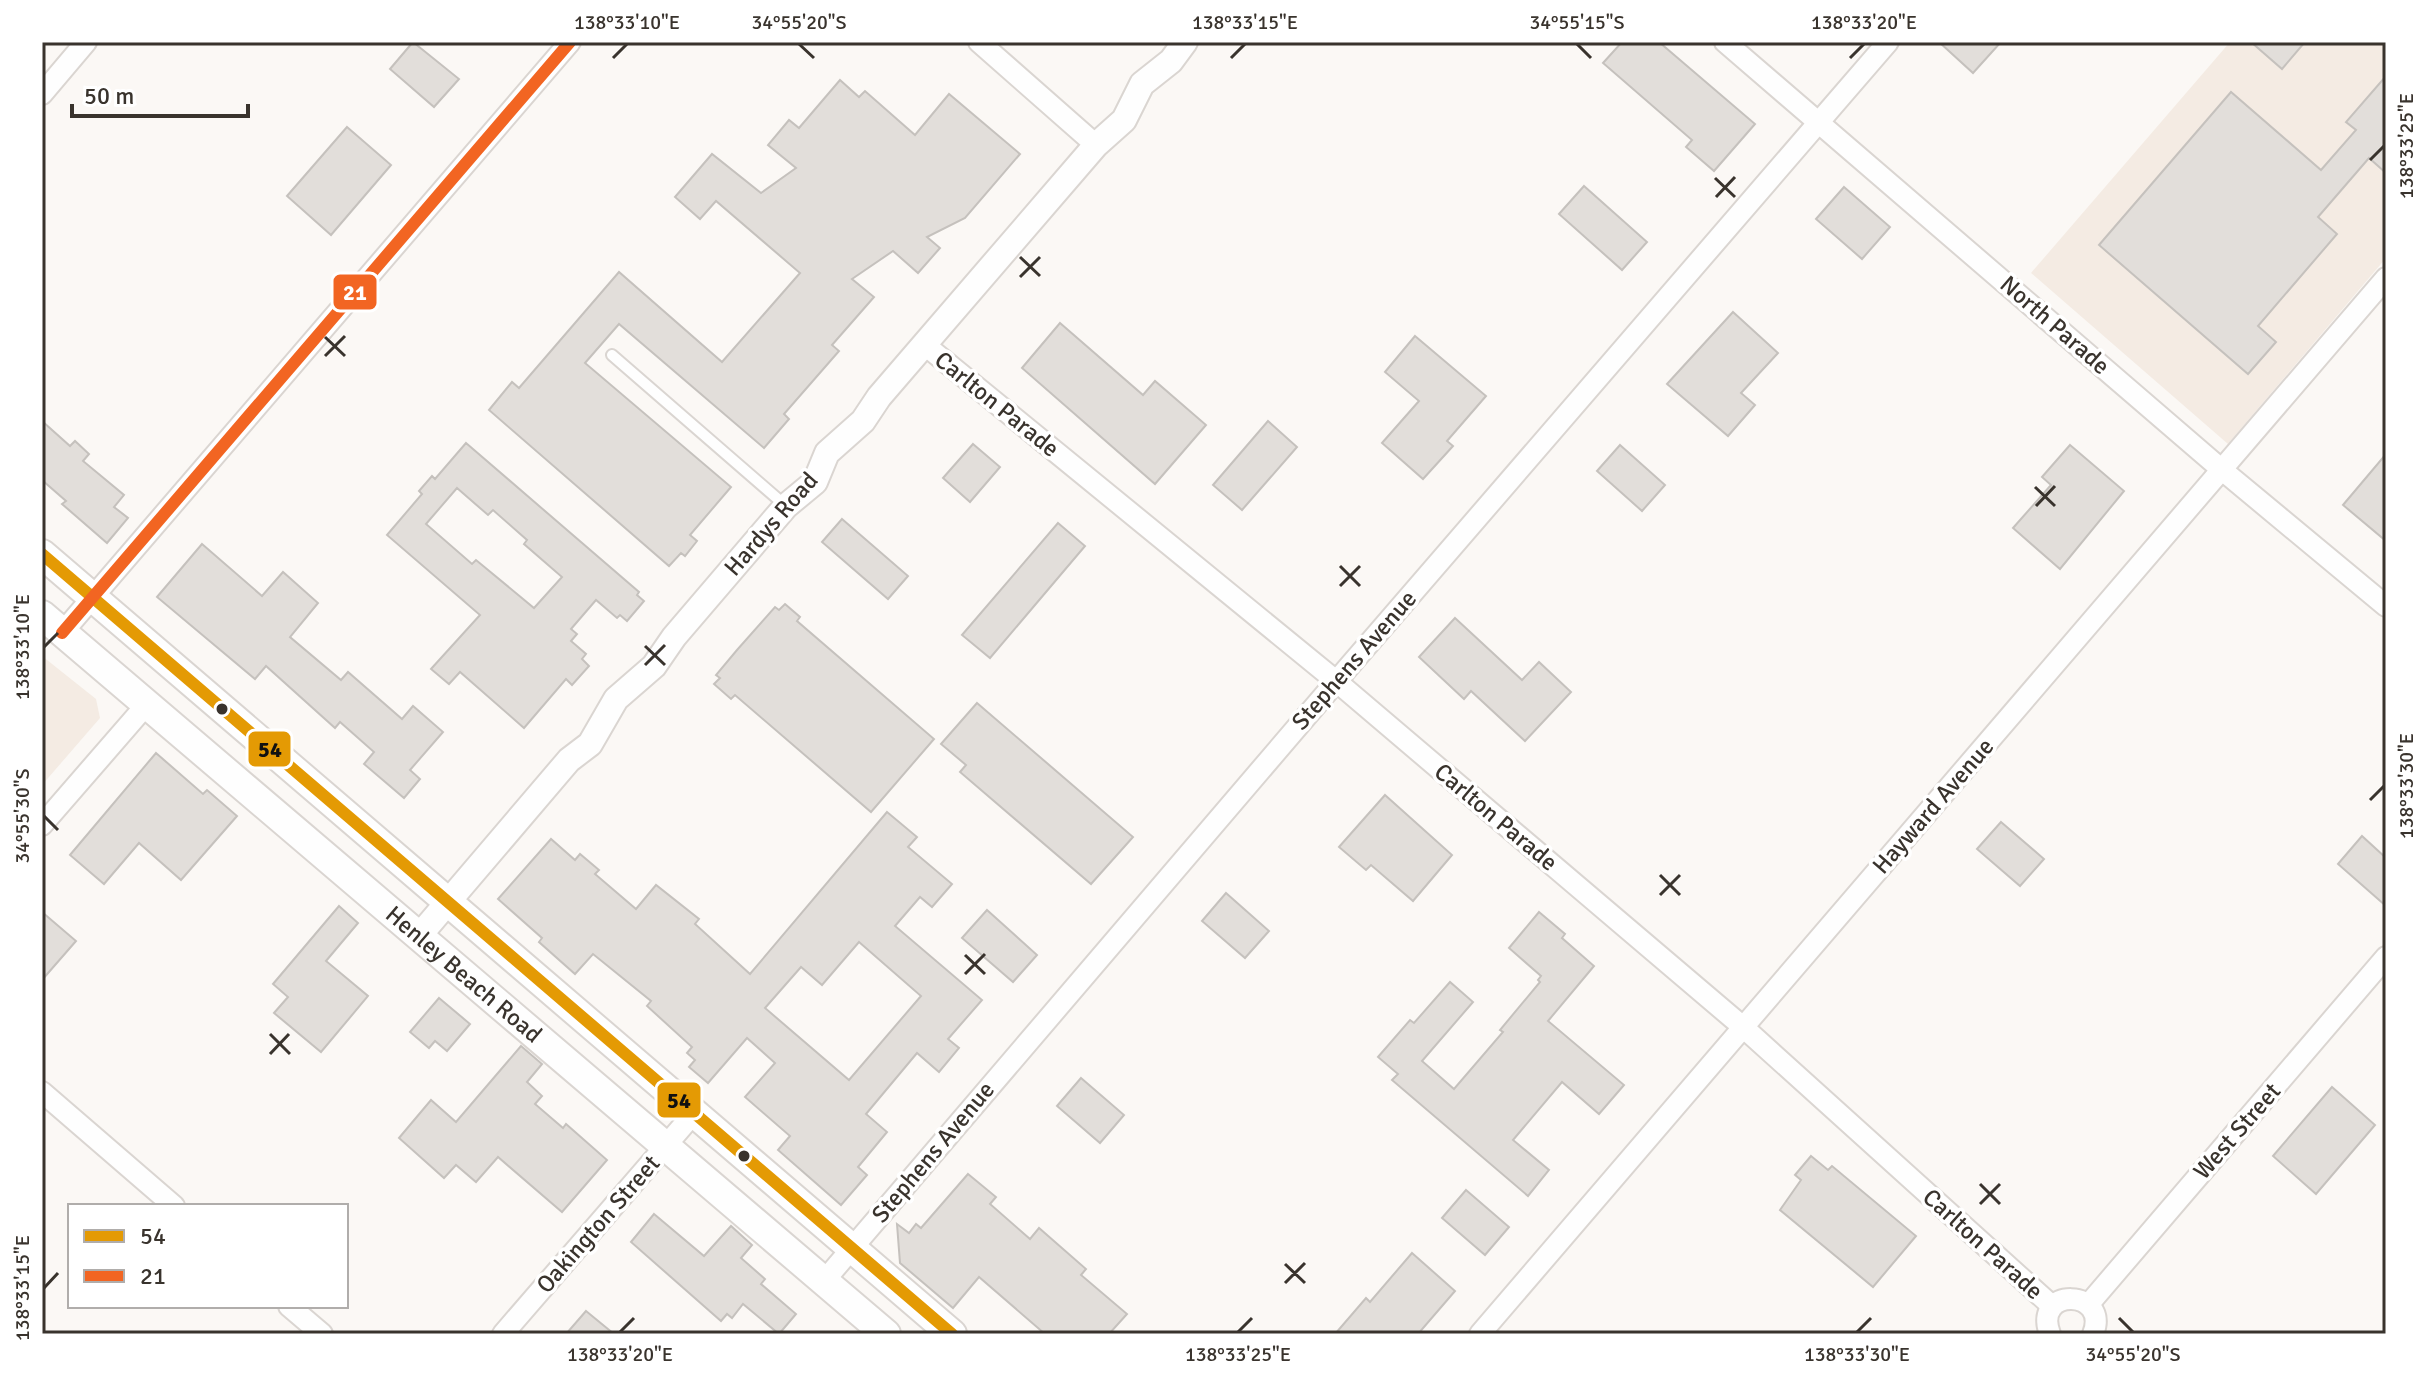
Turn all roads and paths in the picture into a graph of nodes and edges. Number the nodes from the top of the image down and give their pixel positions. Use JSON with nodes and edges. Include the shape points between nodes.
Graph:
{"nodes":[{"id":1,"x":86,"y":42,"type":"edge"},
{"id":2,"x":570,"y":42,"type":"edge"},
{"id":3,"x":979,"y":42,"type":"edge"},
{"id":4,"x":1185,"y":42,"type":"edge"},
{"id":5,"x":1725,"y":42,"type":"edge"},
{"id":6,"x":1888,"y":42,"type":"edge"},
{"id":7,"x":42,"y":94,"type":"edge"},
{"id":8,"x":1819,"y":121,"type":"junction"},
{"id":9,"x":1096,"y":145,"type":"junction"},
{"id":10,"x":2386,"y":278,"type":"edge"},
{"id":11,"x":925,"y":345,"type":"junction"},
{"id":12,"x":612,"y":355,"type":"dead end"},
{"id":13,"x":2221,"y":469,"type":"junction"},
{"id":14,"x":786,"y":506,"type":"junction"},
{"id":15,"x":42,"y":554,"type":"edge"},
{"id":16,"x":93,"y":598,"type":"junction"},
{"id":17,"x":2386,"y":606,"type":"edge"},
{"id":18,"x":52,"y":624,"type":"edge"},
{"id":19,"x":1336,"y":681,"type":"junction"},
{"id":20,"x":147,"y":704,"type":"junction"},
{"id":21,"x":42,"y":825,"type":"edge"},
{"id":22,"x":448,"y":903,"type":"junction"},
{"id":23,"x":419,"y":936,"type":"junction"},
{"id":24,"x":2386,"y":957,"type":"edge"},
{"id":25,"x":1743,"y":1027,"type":"junction"},
{"id":26,"x":42,"y":1092,"type":"edge"},
{"id":27,"x":694,"y":1113,"type":"junction"},
{"id":28,"x":665,"y":1146,"type":"junction"},
{"id":29,"x":172,"y":1204,"type":"edge"},
{"id":30,"x":851,"y":1248,"type":"junction"},
{"id":31,"x":824,"y":1281,"type":"junction"},
{"id":32,"x":2088,"y":1305,"type":"junction"},
{"id":33,"x":2052,"y":1306,"type":"junction"},
{"id":34,"x":291,"y":1308,"type":"edge"},
{"id":35,"x":322,"y":1334,"type":"edge"},
{"id":36,"x":503,"y":1334,"type":"edge"},
{"id":37,"x":886,"y":1334,"type":"edge"},
{"id":38,"x":952,"y":1334,"type":"edge"},
{"id":39,"x":1480,"y":1334,"type":"edge"},
{"id":40,"x":2050,"y":1334,"type":"edge"},
{"id":41,"x":2093,"y":1334,"type":"edge"}],
"edges":[{"from":1,"to":7,"type":"street"},
{"from":2,"to":16,"type":"street"},
{"from":3,"to":9,"type":"street"},
{"from":4,"to":9,"type":"street","name":"Hardys Road","via":[[1142,84],[1124,120]]},
{"from":5,"to":8,"type":"street","name":"North Parade"},
{"from":6,"to":8,"type":"street","name":"Stephens Avenue"},
{"from":8,"to":13,"type":"street","name":"North Parade"},
{"from":8,"to":19,"type":"street","name":"Stephens Avenue"},
{"from":9,"to":11,"type":"street","name":"Hardys Road"},
{"from":10,"to":13,"type":"street","name":"Hayward Avenue"},
{"from":11,"to":14,"type":"street","name":"Hardys Road","via":[[863,421],[827,453],[815,482]]},
{"from":11,"to":19,"type":"street","name":"Carlton Parade"},
{"from":12,"to":14,"type":"lane"},
{"from":13,"to":17,"type":"street","name":"North Parade"},
{"from":13,"to":25,"type":"street","name":"Hayward Avenue"},
{"from":14,"to":22,"type":"street","name":"Hardys Road","via":[[654,666],[616,699],[590,744],[569,760]]},
{"from":15,"to":16,"type":"main road","name":"Henley Beach Road"},
{"from":16,"to":18,"type":"street"},
{"from":16,"to":22,"type":"main road","name":"Henley Beach Road"},
{"from":18,"to":20,"type":"main road","name":"Henley Beach Road"},
{"from":19,"to":25,"type":"street","name":"Carlton Parade"},
{"from":19,"to":30,"type":"street","name":"Stephens Avenue"},
{"from":20,"to":21,"type":"street"},
{"from":20,"to":23,"type":"main road","name":"Henley Beach Road"},
{"from":22,"to":23,"type":"street","name":"Hardys Road"},
{"from":22,"to":27,"type":"main road","name":"Henley Beach Road"},
{"from":23,"to":28,"type":"main road","name":"Henley Beach Road"},
{"from":24,"to":32,"type":"street","name":"West Street"},
{"from":25,"to":33,"type":"street","name":"Carlton Parade"},
{"from":25,"to":39,"type":"street","name":"Hayward Avenue"},
{"from":26,"to":29,"type":"street"},
{"from":27,"to":28,"type":"street","name":"Oakington Street"},
{"from":27,"to":30,"type":"main road","name":"Henley Beach Road"},
{"from":28,"to":31,"type":"main road","name":"Henley Beach Road"},
{"from":28,"to":36,"type":"street","name":"Oakington Street"},
{"from":30,"to":31,"type":"street","name":"Stephens Avenue"},
{"from":30,"to":38,"type":"main road","name":"Henley Beach Road"},
{"from":31,"to":37,"type":"main road","name":"Henley Beach Road"},
{"from":32,"to":33,"type":"street","via":[[2066,1298]]},
{"from":32,"to":41,"type":"street","via":[[2095,1320]]},
{"from":33,"to":40,"type":"street","via":[[2047,1318]]},
{"from":34,"to":35,"type":"street"}]}
